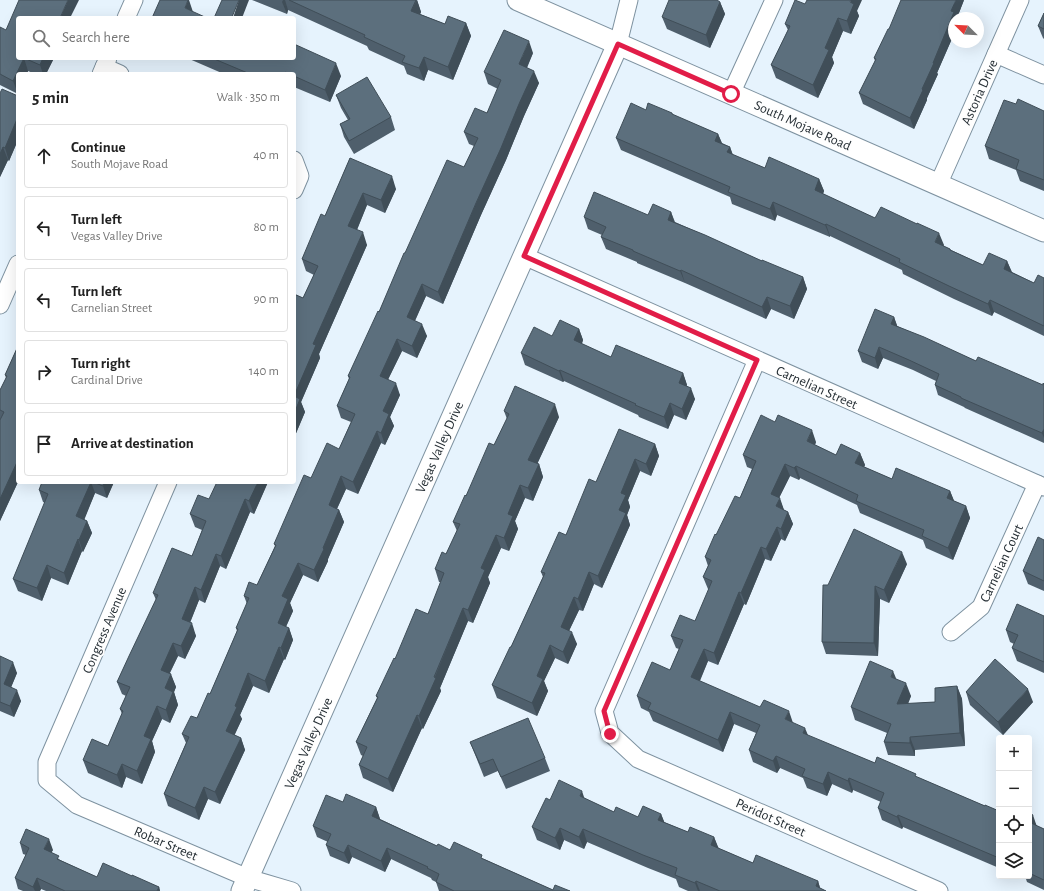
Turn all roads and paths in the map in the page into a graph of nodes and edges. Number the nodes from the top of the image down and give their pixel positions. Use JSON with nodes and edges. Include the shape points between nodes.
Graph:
{"nodes":[{"id":1,"x":134,"y":0,"type":"edge"},
{"id":2,"x":518,"y":0,"type":"edge"},
{"id":3,"x":628,"y":0,"type":"edge"},
{"id":4,"x":774,"y":0,"type":"edge"},
{"id":5,"x":1020,"y":0,"type":"edge"},
{"id":6,"x":127,"y":16,"type":"edge"},
{"id":7,"x":618,"y":44,"type":"junction"},
{"id":8,"x":996,"y":54,"type":"junction"},
{"id":9,"x":105,"y":66,"type":"edge"},
{"id":10,"x":116,"y":72,"type":"edge"},
{"id":11,"x":1044,"y":75,"type":"edge"},
{"id":12,"x":731,"y":94,"type":"junction"},
{"id":13,"x":296,"y":165,"type":"edge"},
{"id":14,"x":296,"y":185,"type":"edge"},
{"id":15,"x":938,"y":185,"type":"junction"},
{"id":16,"x":1044,"y":231,"type":"edge"},
{"id":17,"x":524,"y":256,"type":"junction"},
{"id":18,"x":16,"y":269,"type":"edge"},
{"id":19,"x":0,"y":305,"type":"edge"},
{"id":20,"x":757,"y":360,"type":"junction"},
{"id":21,"x":167,"y":484,"type":"edge"},
{"id":22,"x":1040,"y":486,"type":"edge"},
{"id":23,"x":951,"y":632,"type":"dead end"},
{"id":24,"x":47,"y":780,"type":"joint"},
{"id":25,"x":245,"y":885,"type":"edge"},
{"id":26,"x":292,"y":891,"type":"edge"},
{"id":27,"x":939,"y":891,"type":"edge"}],
"edges":[{"from":1,"to":6,"type":"street"},
{"from":2,"to":7,"type":"street","name":"South Mojave Road"},
{"from":3,"to":7,"type":"street","name":"Vegas Valley Drive"},
{"from":4,"to":12,"type":"street"},
{"from":5,"to":8,"type":"street","name":"Astoria Drive"},
{"from":7,"to":12,"type":"street","name":"South Mojave Road"},
{"from":7,"to":17,"type":"street","name":"Vegas Valley Drive"},
{"from":8,"to":11,"type":"street"},
{"from":8,"to":15,"type":"street","name":"Astoria Drive"},
{"from":9,"to":10,"type":"street"},
{"from":12,"to":15,"type":"street","name":"South Mojave Road"},
{"from":13,"to":14,"type":"street","via":[[300,176]]},
{"from":15,"to":16,"type":"street","name":"South Mojave Road"},
{"from":17,"to":20,"type":"street","name":"Carnelian Street"},
{"from":17,"to":25,"type":"street","name":"Vegas Valley Drive"},
{"from":18,"to":19,"type":"street"},
{"from":20,"to":22,"type":"street","name":"Carnelian Street"},
{"from":20,"to":27,"type":"street","name":"Peridot Street","via":[[604,711],[610,734],[638,759]]},
{"from":21,"to":24,"type":"street","name":"Congress Avenue","via":[[47,762]]},
{"from":22,"to":23,"type":"street","name":"Carnelian Court","via":[[981,607]]},
{"from":24,"to":25,"type":"street","name":"Robar Street","via":[[77,805]]},
{"from":25,"to":26,"type":"street","name":"Robar Street"}]}
